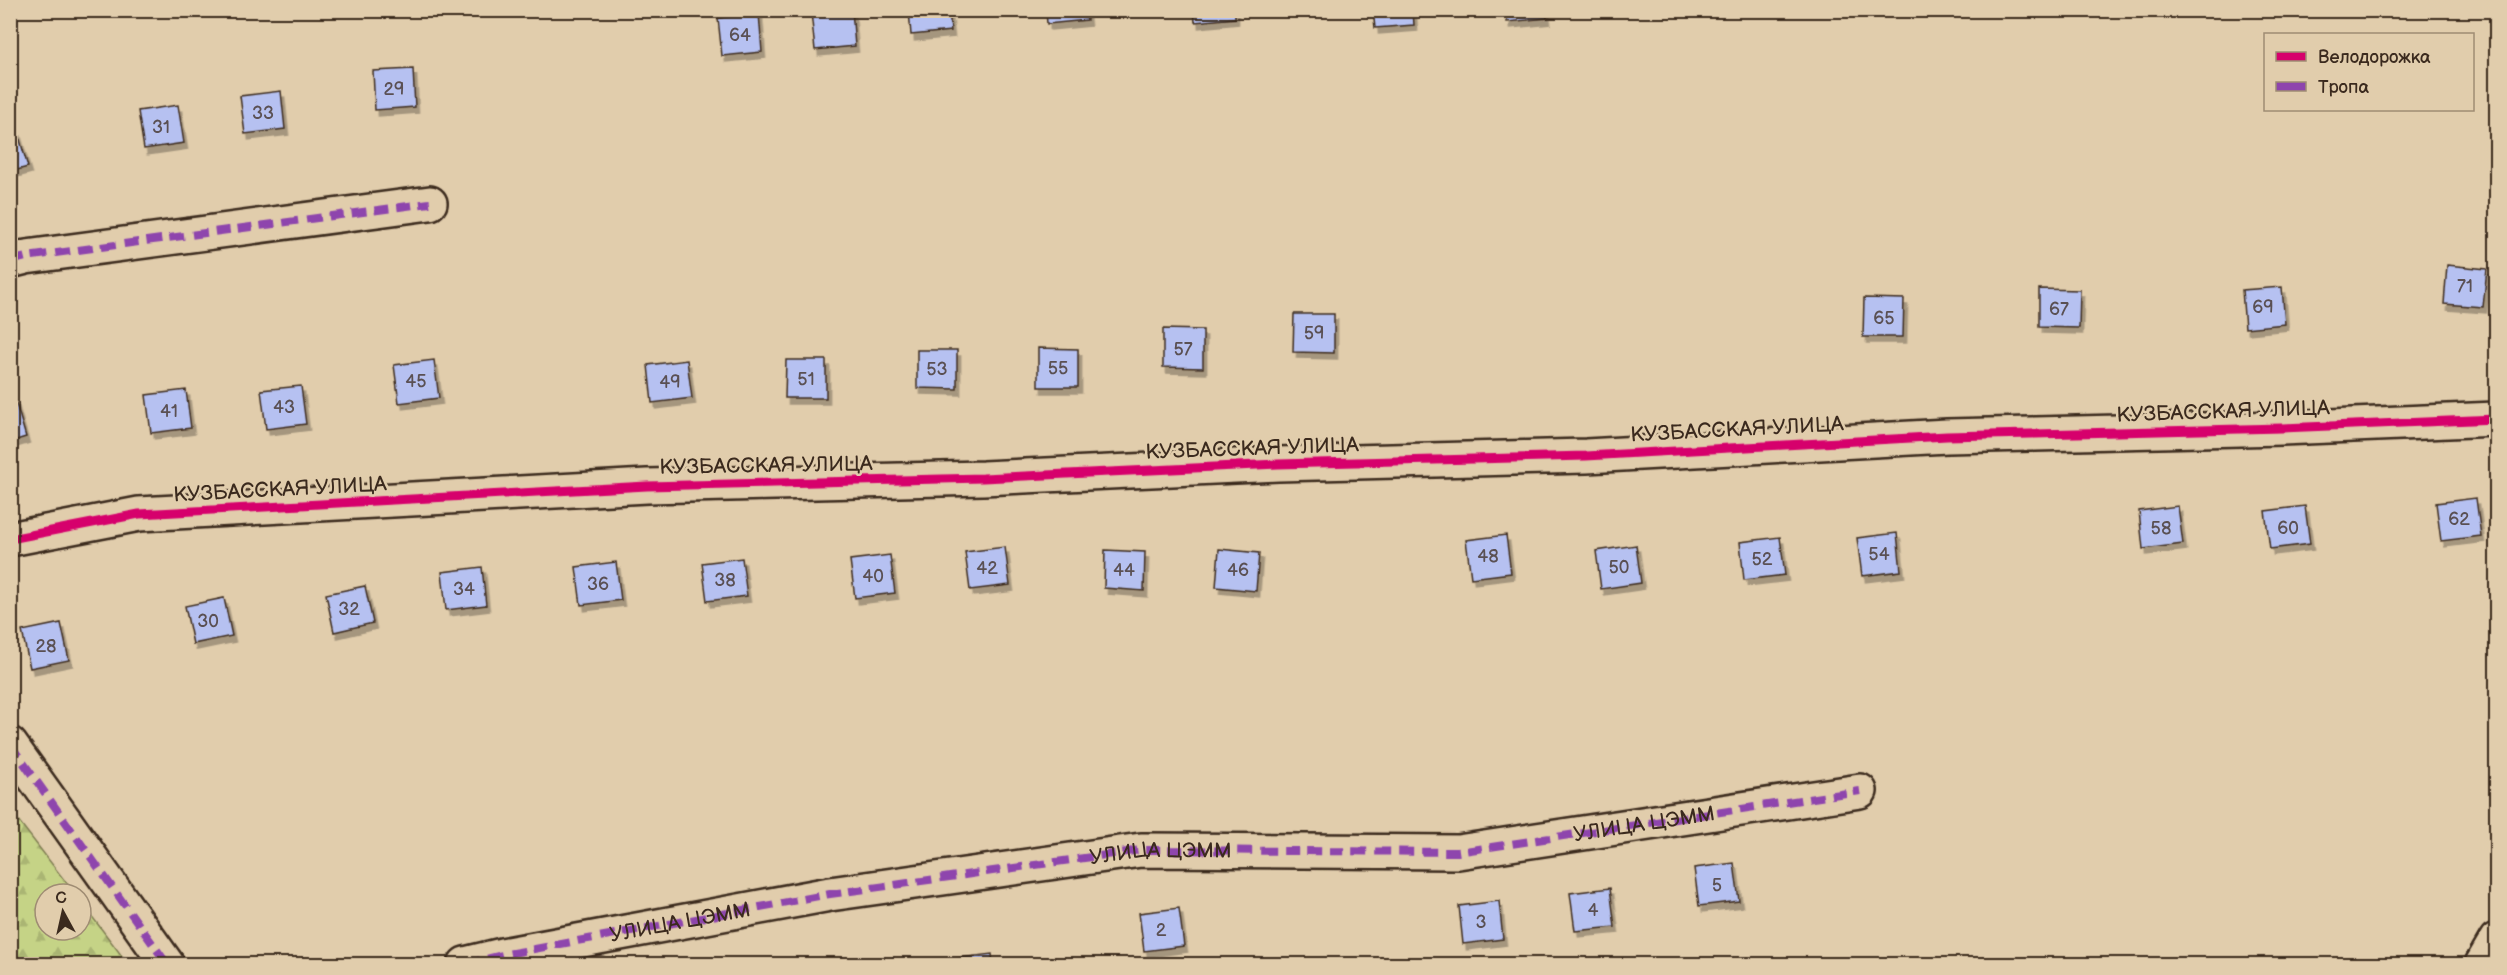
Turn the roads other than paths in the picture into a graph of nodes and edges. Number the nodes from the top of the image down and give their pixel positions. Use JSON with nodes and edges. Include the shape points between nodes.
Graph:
{"nodes":[{"id":1,"x":430,"y":203,"type":"dead end"},
{"id":2,"x":10,"y":261,"type":"edge"},
{"id":3,"x":2496,"y":419,"type":"edge"},
{"id":4,"x":10,"y":539,"type":"edge"},
{"id":5,"x":10,"y":744,"type":"edge"},
{"id":6,"x":1860,"y":791,"type":"dead end"},
{"id":7,"x":2496,"y":940,"type":"edge"},
{"id":8,"x":167,"y":964,"type":"edge"},
{"id":9,"x":465,"y":964,"type":"edge"},
{"id":10,"x":2482,"y":964,"type":"edge"}],
"edges":[{"from":1,"to":2,"type":"street"},
{"from":3,"to":4,"type":"street","name":"КУЗБАССКАЯ УЛИЦА","via":[[1947,436],[1586,456],[1278,464],[983,478],[647,486],[139,514]]},
{"from":5,"to":8,"type":"street"},
{"from":6,"to":9,"type":"street","name":"УЛИЦА ЦЭММ","via":[[1458,852],[1141,850],[830,894]]},
{"from":7,"to":10,"type":"street"}]}
